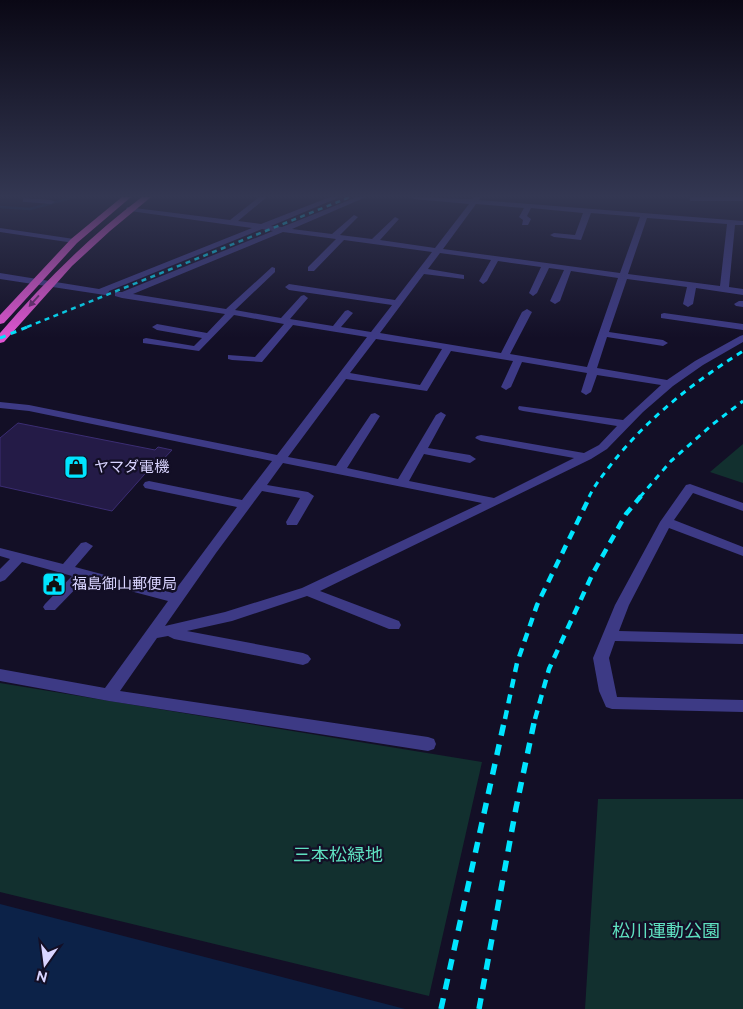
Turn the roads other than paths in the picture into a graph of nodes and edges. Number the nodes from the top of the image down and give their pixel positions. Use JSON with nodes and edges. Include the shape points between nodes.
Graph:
{"nodes":[{"id":1,"x":71,"y":244,"type":"edge"},
{"id":2,"x":90,"y":244,"type":"edge"},
{"id":3,"x":218,"y":244,"type":"edge"},
{"id":4,"x":246,"y":244,"type":"edge"},
{"id":5,"x":333,"y":244,"type":"edge"},
{"id":6,"x":390,"y":244,"type":"edge"},
{"id":7,"x":442,"y":244,"type":"edge"},
{"id":8,"x":634,"y":244,"type":"edge"},
{"id":9,"x":729,"y":244,"type":"edge"},
{"id":10,"x":437,"y":250,"type":"junction"},
{"id":11,"x":496,"y":258,"type":"junction"},
{"id":12,"x":546,"y":265,"type":"junction"},
{"id":13,"x":569,"y":268,"type":"junction"},
{"id":14,"x":272,"y":270,"type":"dead end"},
{"id":15,"x":311,"y":270,"type":"dead end"},
{"id":16,"x":422,"y":271,"type":"junction"},
{"id":17,"x":0,"y":276,"type":"edge"},
{"id":18,"x":623,"y":276,"type":"junction"},
{"id":19,"x":461,"y":277,"type":"dead end"},
{"id":20,"x":483,"y":281,"type":"dead end"},
{"id":21,"x":34,"y":282,"type":"junction"},
{"id":22,"x":49,"y":284,"type":"junction"},
{"id":23,"x":692,"y":285,"type":"junction"},
{"id":24,"x":288,"y":287,"type":"dead end"},
{"id":25,"x":724,"y":289,"type":"junction"},
{"id":26,"x":743,"y":292,"type":"edge"},
{"id":27,"x":533,"y":293,"type":"dead end"},
{"id":28,"x":304,"y":298,"type":"dead end"},
{"id":29,"x":555,"y":301,"type":"dead end"},
{"id":30,"x":398,"y":303,"type":"junction"},
{"id":31,"x":688,"y":304,"type":"dead end"},
{"id":32,"x":230,"y":312,"type":"junction"},
{"id":33,"x":527,"y":312,"type":"dead end"},
{"id":34,"x":348,"y":313,"type":"dead end"},
{"id":35,"x":664,"y":316,"type":"dead end"},
{"id":36,"x":0,"y":321,"type":"edge"},
{"id":37,"x":287,"y":321,"type":"junction"},
{"id":38,"x":157,"y":327,"type":"dead end"},
{"id":39,"x":743,"y":327,"type":"edge"},
{"id":40,"x":335,"y":329,"type":"junction"},
{"id":41,"x":603,"y":334,"type":"junction"},
{"id":42,"x":374,"y":335,"type":"junction"},
{"id":43,"x":209,"y":336,"type":"junction"},
{"id":44,"x":743,"y":338,"type":"edge"},
{"id":45,"x":0,"y":340,"type":"edge"},
{"id":46,"x":146,"y":341,"type":"dead end"},
{"id":47,"x":662,"y":343,"type":"dead end"},
{"id":48,"x":448,"y":347,"type":"junction"},
{"id":49,"x":504,"y":356,"type":"junction"},
{"id":50,"x":232,"y":357,"type":"dead end"},
{"id":51,"x":519,"y":359,"type":"junction"},
{"id":52,"x":592,"y":371,"type":"junction"},
{"id":53,"x":343,"y":375,"type":"junction"},
{"id":54,"x":669,"y":384,"type":"junction"},
{"id":55,"x":506,"y":387,"type":"dead end"},
{"id":56,"x":586,"y":392,"type":"dead end"},
{"id":57,"x":0,"y":405,"type":"edge"},
{"id":58,"x":523,"y":408,"type":"dead end"},
{"id":59,"x":441,"y":415,"type":"dead end"},
{"id":60,"x":375,"y":416,"type":"dead end"},
{"id":61,"x":625,"y":424,"type":"junction"},
{"id":62,"x":481,"y":438,"type":"dead end"},
{"id":63,"x":421,"y":450,"type":"junction"},
{"id":64,"x":586,"y":457,"type":"junction"},
{"id":65,"x":281,"y":459,"type":"junction"},
{"id":66,"x":470,"y":459,"type":"dead end"},
{"id":67,"x":339,"y":471,"type":"junction"},
{"id":68,"x":402,"y":483,"type":"junction"},
{"id":69,"x":149,"y":485,"type":"dead end"},
{"id":70,"x":260,"y":487,"type":"junction"},
{"id":71,"x":495,"y":502,"type":"junction"},
{"id":72,"x":246,"y":505,"type":"junction"},
{"id":73,"x":743,"y":507,"type":"edge"},
{"id":74,"x":292,"y":522,"type":"dead end"},
{"id":75,"x":666,"y":522,"type":"junction"},
{"id":76,"x":86,"y":546,"type":"dead end"},
{"id":77,"x":0,"y":552,"type":"edge"},
{"id":78,"x":743,"y":552,"type":"edge"},
{"id":79,"x":19,"y":557,"type":"junction"},
{"id":80,"x":65,"y":570,"type":"junction"},
{"id":81,"x":82,"y":574,"type":"junction"},
{"id":82,"x":0,"y":577,"type":"edge"},
{"id":83,"x":307,"y":591,"type":"junction"},
{"id":84,"x":178,"y":599,"type":"junction"},
{"id":85,"x":50,"y":607,"type":"dead end"},
{"id":86,"x":394,"y":625,"type":"dead end"},
{"id":87,"x":172,"y":630,"type":"junction"},
{"id":88,"x":152,"y":634,"type":"junction"},
{"id":89,"x":611,"y":636,"type":"junction"},
{"id":90,"x":743,"y":639,"type":"edge"},
{"id":91,"x":303,"y":660,"type":"dead end"},
{"id":92,"x":0,"y":675,"type":"edge"},
{"id":93,"x":109,"y":695,"type":"junction"},
{"id":94,"x":743,"y":706,"type":"edge"},
{"id":95,"x":428,"y":744,"type":"dead end"}],
"edges":[{"from":1,"to":21,"type":"highway"},
{"from":2,"to":22,"type":"highway"},
{"from":3,"to":22,"type":"street","via":[[103,291]]},
{"from":4,"to":32,"type":"street","via":[[120,295]]},
{"from":5,"to":15,"type":"street"},
{"from":6,"to":10,"type":"street"},
{"from":7,"to":10,"type":"street"},
{"from":8,"to":18,"type":"street"},
{"from":9,"to":25,"type":"street"},
{"from":10,"to":11,"type":"street"},
{"from":10,"to":16,"type":"street"},
{"from":11,"to":12,"type":"street"},
{"from":11,"to":20,"type":"street"},
{"from":12,"to":13,"type":"street"},
{"from":12,"to":27,"type":"street"},
{"from":13,"to":18,"type":"street"},
{"from":13,"to":29,"type":"street"},
{"from":14,"to":32,"type":"street"},
{"from":16,"to":19,"type":"street"},
{"from":16,"to":30,"type":"street"},
{"from":17,"to":21,"type":"street"},
{"from":18,"to":23,"type":"street"},
{"from":18,"to":41,"type":"street"},
{"from":21,"to":22,"type":"street"},
{"from":21,"to":36,"type":"highway"},
{"from":22,"to":45,"type":"highway","one_way":true},
{"from":23,"to":25,"type":"street"},
{"from":23,"to":31,"type":"street"},
{"from":24,"to":30,"type":"street"},
{"from":25,"to":26,"type":"street"},
{"from":28,"to":37,"type":"street"},
{"from":30,"to":42,"type":"street"},
{"from":32,"to":37,"type":"street"},
{"from":32,"to":43,"type":"street"},
{"from":33,"to":49,"type":"street"},
{"from":34,"to":40,"type":"street"},
{"from":35,"to":39,"type":"street"},
{"from":37,"to":40,"type":"street"},
{"from":37,"to":50,"type":"street","via":[[258,360]]},
{"from":38,"to":43,"type":"street"},
{"from":40,"to":42,"type":"street"},
{"from":41,"to":47,"type":"street"},
{"from":41,"to":52,"type":"street"},
{"from":42,"to":48,"type":"street"},
{"from":42,"to":53,"type":"street"},
{"from":43,"to":46,"type":"street","via":[[196,349]]},
{"from":44,"to":54,"type":"street"},
{"from":48,"to":49,"type":"street"},
{"from":48,"to":53,"type":"street","via":[[423,389]]},
{"from":49,"to":51,"type":"street"},
{"from":51,"to":52,"type":"street"},
{"from":51,"to":55,"type":"street"},
{"from":52,"to":54,"type":"street"},
{"from":52,"to":56,"type":"street"},
{"from":53,"to":65,"type":"street"},
{"from":54,"to":61,"type":"street"},
{"from":57,"to":65,"type":"street","via":[[29,408]]},
{"from":58,"to":61,"type":"street"},
{"from":59,"to":63,"type":"street"},
{"from":60,"to":67,"type":"street"},
{"from":61,"to":64,"type":"street","via":[[603,447]]},
{"from":62,"to":64,"type":"street"},
{"from":63,"to":66,"type":"street"},
{"from":63,"to":68,"type":"street"},
{"from":64,"to":71,"type":"street"},
{"from":65,"to":67,"type":"street"},
{"from":65,"to":70,"type":"street"},
{"from":67,"to":68,"type":"street"},
{"from":68,"to":71,"type":"street"},
{"from":69,"to":72,"type":"street"},
{"from":70,"to":72,"type":"street"},
{"from":70,"to":74,"type":"street","via":[[308,496]]},
{"from":71,"to":83,"type":"street"},
{"from":72,"to":84,"type":"street"},
{"from":73,"to":75,"type":"street","via":[[690,488]]},
{"from":75,"to":78,"type":"street"},
{"from":75,"to":89,"type":"street","via":[[622,605]]},
{"from":76,"to":80,"type":"street"},
{"from":77,"to":79,"type":"street"},
{"from":79,"to":80,"type":"street"},
{"from":79,"to":82,"type":"street"},
{"from":80,"to":81,"type":"street"},
{"from":81,"to":84,"type":"street"},
{"from":81,"to":85,"type":"street"},
{"from":83,"to":86,"type":"street"},
{"from":83,"to":87,"type":"street","via":[[227,617]]},
{"from":84,"to":88,"type":"street"},
{"from":87,"to":88,"type":"street"},
{"from":87,"to":91,"type":"street","via":[[174,634]]},
{"from":88,"to":93,"type":"street"},
{"from":89,"to":90,"type":"street"},
{"from":89,"to":94,"type":"street","via":[[601,658],[612,704]]},
{"from":92,"to":93,"type":"street"},
{"from":93,"to":95,"type":"street"}]}
